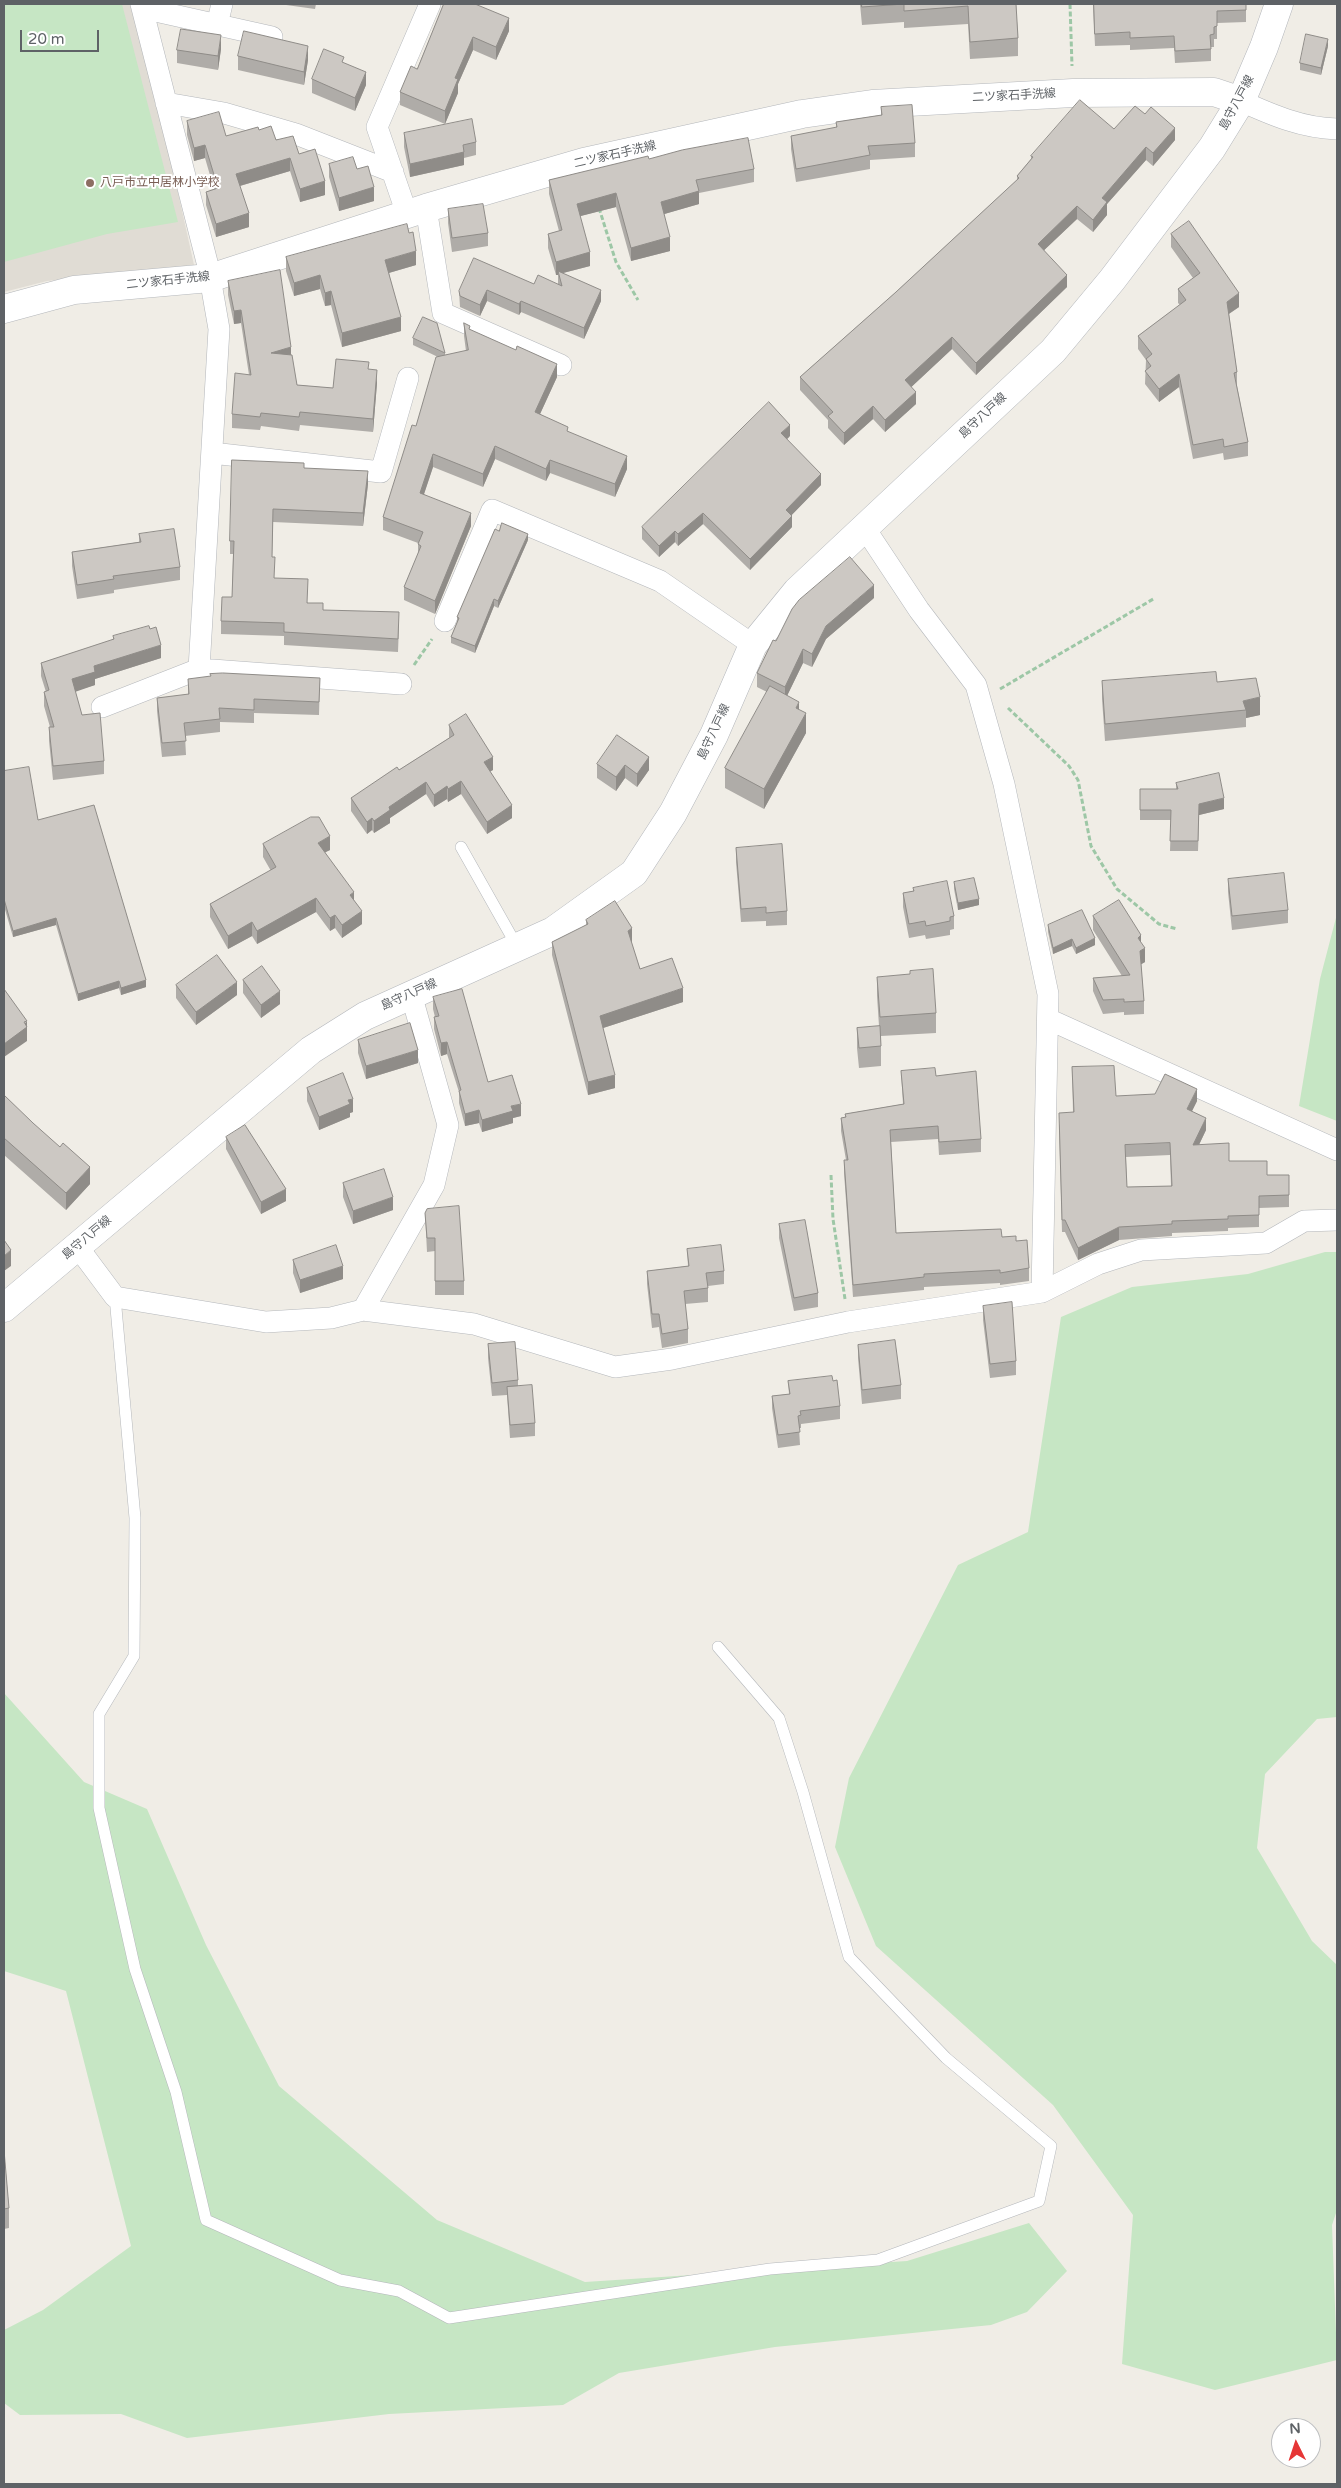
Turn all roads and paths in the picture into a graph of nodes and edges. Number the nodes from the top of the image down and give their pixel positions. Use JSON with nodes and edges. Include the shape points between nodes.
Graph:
{"nodes":[{"id":1,"x":222,"y":4,"type":"edge"},
{"id":2,"x":430,"y":4,"type":"edge"},
{"id":3,"x":1070,"y":4,"type":"edge"},
{"id":4,"x":1279,"y":4,"type":"edge"},
{"id":5,"x":141,"y":6,"type":"edge"},
{"id":6,"x":217,"y":25,"type":"junction"},
{"id":7,"x":272,"y":37,"type":"edge"},
{"id":8,"x":1073,"y":92,"type":"junction"},
{"id":9,"x":1240,"y":101,"type":"junction"},
{"id":10,"x":166,"y":103,"type":"junction"},
{"id":11,"x":1337,"y":130,"type":"edge"},
{"id":12,"x":393,"y":172,"type":"junction"},
{"id":13,"x":599,"y":207,"type":"edge"},
{"id":14,"x":417,"y":211,"type":"junction"},
{"id":15,"x":210,"y":278,"type":"junction"},
{"id":16,"x":638,"y":300,"type":"dead end"},
{"id":17,"x":4,"y":309,"type":"edge"},
{"id":18,"x":561,"y":364,"type":"dead end"},
{"id":19,"x":408,"y":378,"type":"dead end"},
{"id":20,"x":212,"y":453,"type":"junction"},
{"id":21,"x":864,"y":527,"type":"junction"},
{"id":22,"x":1155,"y":598,"type":"dead end"},
{"id":23,"x":444,"y":621,"type":"joint"},
{"id":24,"x":754,"y":645,"type":"junction"},
{"id":25,"x":199,"y":669,"type":"junction"},
{"id":26,"x":401,"y":684,"type":"joint"},
{"id":27,"x":985,"y":694,"type":"junction"},
{"id":28,"x":102,"y":707,"type":"dead end"},
{"id":29,"x":461,"y":847,"type":"dead end"},
{"id":30,"x":1177,"y":929,"type":"dead end"},
{"id":31,"x":518,"y":948,"type":"junction"},
{"id":32,"x":411,"y":994,"type":"junction"},
{"id":33,"x":1048,"y":1019,"type":"junction"},
{"id":34,"x":1337,"y":1150,"type":"edge"},
{"id":35,"x":831,"y":1176,"type":"dead end"},
{"id":36,"x":1337,"y":1220,"type":"edge"},
{"id":37,"x":77,"y":1246,"type":"junction"},
{"id":38,"x":1042,"y":1292,"type":"junction"},
{"id":39,"x":115,"y":1297,"type":"junction"},
{"id":40,"x":4,"y":1308,"type":"edge"},
{"id":41,"x":363,"y":1310,"type":"junction"},
{"id":42,"x":848,"y":1322,"type":"junction"},
{"id":43,"x":718,"y":1646,"type":"dead end"}],
"edges":[{"from":1,"to":6,"type":"street"},
{"from":2,"to":12,"type":"street","via":[[377,127]]},
{"from":3,"to":8,"type":"path"},
{"from":4,"to":9,"type":"main road","name":"島守八戸線"},
{"from":5,"to":6,"type":"street"},
{"from":5,"to":10,"type":"street"},
{"from":6,"to":7,"type":"street"},
{"from":8,"to":9,"type":"main road","name":"二ツ家石手洗線","via":[[1214,92]]},
{"from":8,"to":14,"type":"main road","name":"二ツ家石手洗線","via":[[872,104],[802,114],[584,162]]},
{"from":9,"to":11,"type":"street","via":[[1283,119],[1317,129]]},
{"from":9,"to":21,"type":"main road","name":"島守八戸線","via":[[1212,148],[1112,280],[1053,351]]},
{"from":10,"to":12,"type":"street","via":[[224,113],[296,134]]},
{"from":10,"to":15,"type":"street"},
{"from":12,"to":14,"type":"street"},
{"from":13,"to":16,"type":"path","via":[[616,262]]},
{"from":14,"to":15,"type":"main road","name":"二ツ家石手洗線"},
{"from":14,"to":18,"type":"street","via":[[443,313]]},
{"from":15,"to":17,"type":"main road","name":"二ツ家石手洗線","via":[[74,290]]},
{"from":15,"to":20,"type":"street","via":[[219,329]]},
{"from":19,"to":20,"type":"street","via":[[381,472]]},
{"from":20,"to":25,"type":"street"},
{"from":21,"to":24,"type":"main road","name":"島守八戸線","via":[[797,591]]},
{"from":21,"to":27,"type":"street","via":[[919,610]]},
{"from":22,"to":27,"type":"path"},
{"from":23,"to":24,"type":"street","via":[[492,510],[660,581]]},
{"from":23,"to":26,"type":"path"},
{"from":24,"to":31,"type":"main road","name":"島守八戸線","via":[[714,735],[673,813],[634,873],[553,931]]},
{"from":25,"to":26,"type":"street"},
{"from":25,"to":28,"type":"street"},
{"from":27,"to":30,"type":"path","via":[[1068,766],[1078,780],[1090,846],[1117,889],[1159,924]]},
{"from":27,"to":33,"type":"street","via":[[1048,994]]},
{"from":29,"to":31,"type":"lane"},
{"from":31,"to":32,"type":"main road","name":"島守八戸線"},
{"from":32,"to":37,"type":"main road","name":"島守八戸線","via":[[365,1016],[311,1050]]},
{"from":32,"to":41,"type":"street","via":[[448,1125],[434,1185]]},
{"from":33,"to":34,"type":"street"},
{"from":33,"to":38,"type":"street"},
{"from":35,"to":42,"type":"path","via":[[833,1219]]},
{"from":36,"to":38,"type":"street","via":[[1304,1221],[1266,1243],[1141,1250],[1098,1264]]},
{"from":37,"to":39,"type":"street"},
{"from":37,"to":40,"type":"main road","name":"島守八戸線"},
{"from":38,"to":42,"type":"street"},
{"from":39,"to":41,"type":"street","via":[[266,1322],[331,1318]]},
{"from":39,"to":43,"type":"lane","via":[[135,1518],[134,1656],[99,1714],[99,1808],[135,1969],[176,2092],[206,2220],[340,2280],[399,2291],[449,2318],[770,2269],[878,2260],[1039,2201],[1051,2146],[946,2058],[849,1957],[780,1718]]},
{"from":41,"to":42,"type":"street","via":[[474,1324],[615,1367],[672,1359]]}]}
